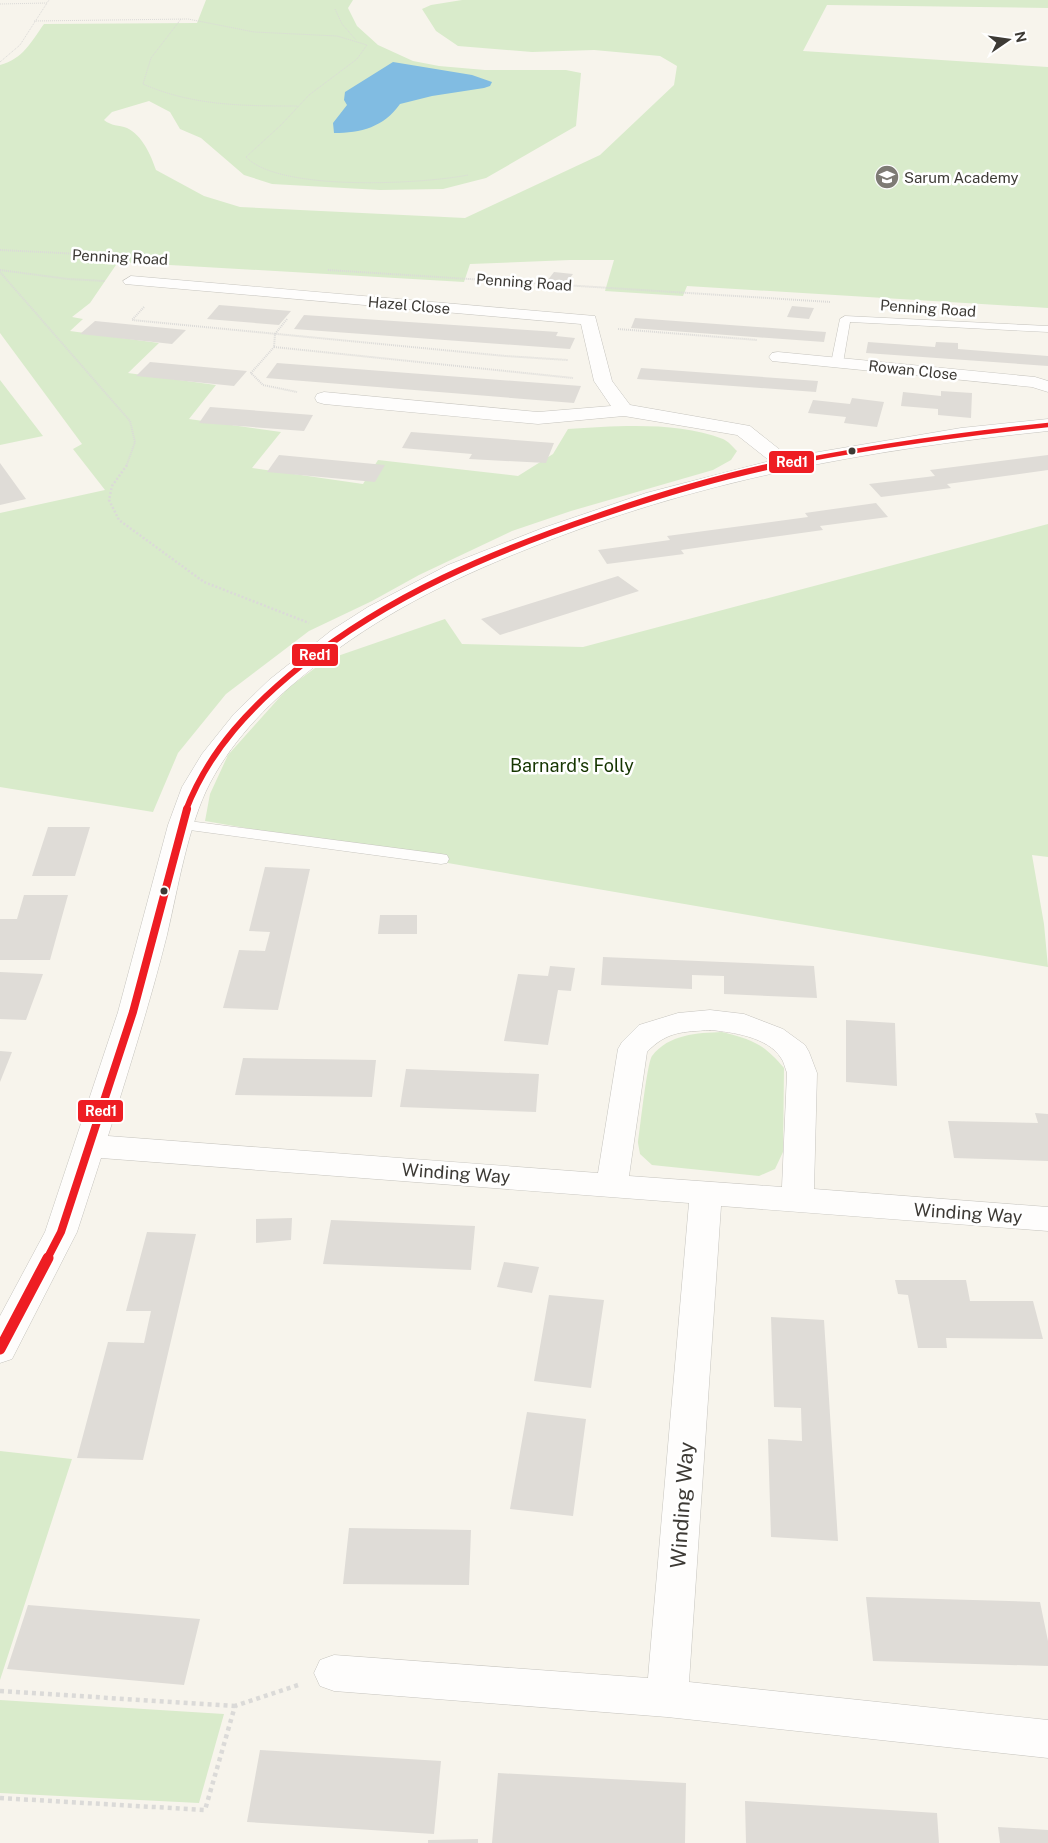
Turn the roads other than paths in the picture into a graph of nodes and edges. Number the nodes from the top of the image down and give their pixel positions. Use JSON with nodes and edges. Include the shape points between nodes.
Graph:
{"nodes":[{"id":1,"x":131,"y":282,"type":"road end"},
{"id":2,"x":1048,"y":329,"type":"edge"},
{"id":3,"x":778,"y":357,"type":"dead end"},
{"id":4,"x":837,"y":363,"type":"junction"},
{"id":5,"x":1048,"y":387,"type":"edge"},
{"id":6,"x":324,"y":398,"type":"road end"},
{"id":7,"x":624,"y":410,"type":"junction"},
{"id":8,"x":1048,"y":425,"type":"edge"},
{"id":9,"x":785,"y":463,"type":"junction"},
{"id":10,"x":181,"y":825,"type":"junction"},
{"id":11,"x":441,"y":859,"type":"dead end"},
{"id":12,"x":90,"y":1146,"type":"junction"},
{"id":13,"x":612,"y":1185,"type":"junction"},
{"id":14,"x":706,"y":1192,"type":"junction"},
{"id":15,"x":798,"y":1200,"type":"junction"},
{"id":16,"x":1048,"y":1219,"type":"edge"},
{"id":17,"x":0,"y":1349,"type":"edge"},
{"id":18,"x":334,"y":1673,"type":"road end"},
{"id":19,"x":667,"y":1698,"type":"junction"},
{"id":20,"x":1048,"y":1739,"type":"edge"}],
"edges":[{"from":1,"to":7,"type":"street","name":"Hazel Close","via":[[589,320],[603,381]]},
{"from":2,"to":4,"type":"lane","via":[[845,319]]},
{"from":3,"to":4,"type":"street","name":"Rowan Close"},
{"from":4,"to":5,"type":"street","name":"Rowan Close","via":[[1036,382]]},
{"from":6,"to":7,"type":"street","via":[[538,418]]},
{"from":7,"to":9,"type":"street","via":[[743,430]]},
{"from":8,"to":9,"type":"street","via":[[961,434]]},
{"from":9,"to":10,"type":"street","via":[[653,497],[503,550],[419,588],[340,635],[277,685],[242,720],[214,754],[195,787]]},
{"from":10,"to":11,"type":"lane"},
{"from":10,"to":12,"type":"street","via":[[133,1012]]},
{"from":12,"to":13,"type":"street","name":"Winding Way"},
{"from":12,"to":17,"type":"street","via":[[61,1232]]},
{"from":13,"to":14,"type":"street","name":"Winding Way"},
{"from":13,"to":15,"type":"street","via":[[633,1049],[649,1032],[678,1023],[710,1020],[744,1024],[773,1036],[794,1052],[802,1073]]},
{"from":14,"to":15,"type":"street","name":"Winding Way"},
{"from":14,"to":19,"type":"street","name":"Winding Way"},
{"from":15,"to":16,"type":"street","name":"Winding Way"},
{"from":18,"to":19,"type":"street"},
{"from":19,"to":20,"type":"street"}]}
